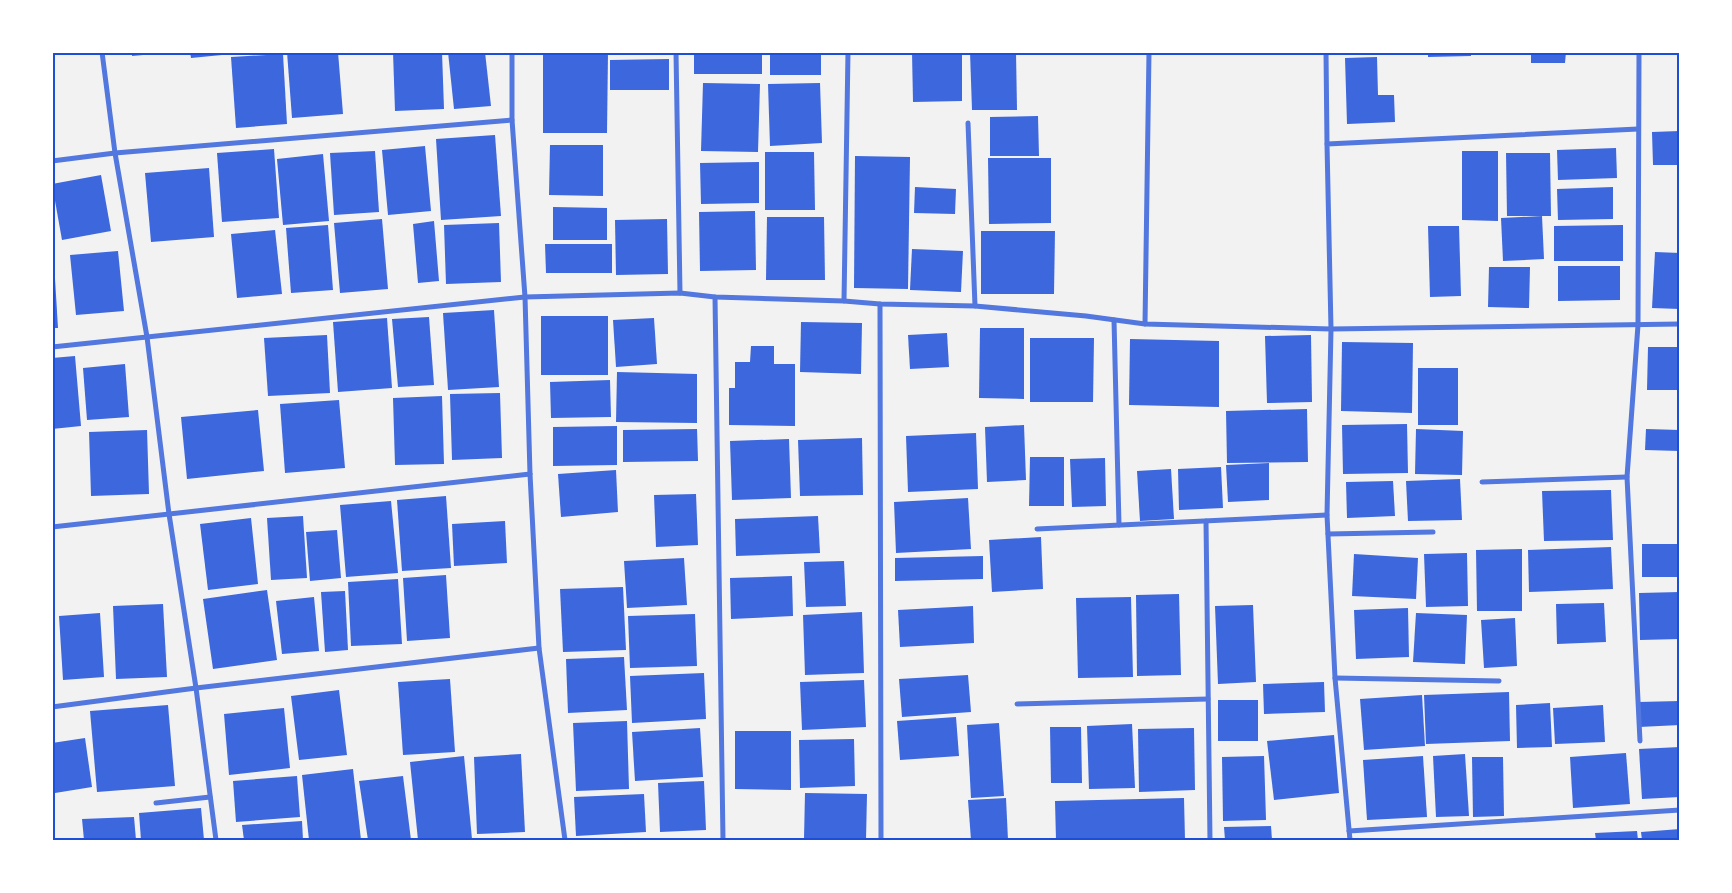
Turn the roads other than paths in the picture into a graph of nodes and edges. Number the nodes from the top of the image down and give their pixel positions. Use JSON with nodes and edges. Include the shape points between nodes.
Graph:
{"nodes":[{"id":1,"x":102,"y":52,"type":"edge"},
{"id":2,"x":512,"y":52,"type":"edge"},
{"id":3,"x":676,"y":52,"type":"edge"},
{"id":4,"x":848,"y":52,"type":"edge"},
{"id":5,"x":1149,"y":52,"type":"edge"},
{"id":6,"x":1326,"y":52,"type":"edge"},
{"id":7,"x":1639,"y":52,"type":"edge"},
{"id":8,"x":512,"y":120,"type":"junction"},
{"id":9,"x":968,"y":123,"type":"dead end"},
{"id":10,"x":1638,"y":129,"type":"junction"},
{"id":11,"x":1327,"y":144,"type":"junction"},
{"id":12,"x":115,"y":154,"type":"junction"},
{"id":13,"x":52,"y":161,"type":"edge"},
{"id":14,"x":680,"y":293,"type":"junction"},
{"id":15,"x":525,"y":297,"type":"junction"},
{"id":16,"x":715,"y":297,"type":"junction"},
{"id":17,"x":844,"y":301,"type":"junction"},
{"id":18,"x":880,"y":304,"type":"junction"},
{"id":19,"x":975,"y":306,"type":"junction"},
{"id":20,"x":1114,"y":320,"type":"junction"},
{"id":21,"x":1145,"y":324,"type":"junction"},
{"id":22,"x":1680,"y":324,"type":"edge"},
{"id":23,"x":1638,"y":325,"type":"junction"},
{"id":24,"x":1331,"y":329,"type":"junction"},
{"id":25,"x":147,"y":337,"type":"junction"},
{"id":26,"x":52,"y":347,"type":"edge"},
{"id":27,"x":530,"y":474,"type":"junction"},
{"id":28,"x":1627,"y":477,"type":"junction"},
{"id":29,"x":1482,"y":482,"type":"dead end"},
{"id":30,"x":169,"y":514,"type":"junction"},
{"id":31,"x":1327,"y":515,"type":"junction"},
{"id":32,"x":1206,"y":521,"type":"junction"},
{"id":33,"x":1119,"y":525,"type":"junction"},
{"id":34,"x":52,"y":527,"type":"edge"},
{"id":35,"x":1037,"y":529,"type":"dead end"},
{"id":36,"x":1433,"y":532,"type":"dead end"},
{"id":37,"x":1328,"y":534,"type":"junction"},
{"id":38,"x":539,"y":648,"type":"junction"},
{"id":39,"x":1335,"y":678,"type":"junction"},
{"id":40,"x":1499,"y":681,"type":"dead end"},
{"id":41,"x":196,"y":688,"type":"junction"},
{"id":42,"x":1208,"y":699,"type":"junction"},
{"id":43,"x":1017,"y":704,"type":"dead end"},
{"id":44,"x":52,"y":707,"type":"edge"},
{"id":45,"x":1640,"y":740,"type":"dead end"},
{"id":46,"x":210,"y":798,"type":"junction"},
{"id":47,"x":156,"y":802,"type":"dead end"},
{"id":48,"x":1680,"y":810,"type":"edge"},
{"id":49,"x":1349,"y":831,"type":"junction"},
{"id":50,"x":216,"y":840,"type":"edge"},
{"id":51,"x":564,"y":840,"type":"edge"},
{"id":52,"x":723,"y":840,"type":"edge"},
{"id":53,"x":882,"y":840,"type":"edge"},
{"id":54,"x":1210,"y":840,"type":"edge"},
{"id":55,"x":1350,"y":840,"type":"edge"}],
"edges":[{"from":1,"to":12,"type":"street"},
{"from":2,"to":8,"type":"street"},
{"from":3,"to":14,"type":"street"},
{"from":4,"to":17,"type":"street"},
{"from":5,"to":21,"type":"street"},
{"from":6,"to":11,"type":"street"},
{"from":7,"to":10,"type":"street"},
{"from":8,"to":12,"type":"street"},
{"from":8,"to":15,"type":"street"},
{"from":9,"to":19,"type":"street"},
{"from":10,"to":11,"type":"street"},
{"from":10,"to":23,"type":"street"},
{"from":11,"to":24,"type":"street"},
{"from":12,"to":13,"type":"street"},
{"from":12,"to":25,"type":"street"},
{"from":14,"to":15,"type":"street"},
{"from":14,"to":16,"type":"street"},
{"from":15,"to":25,"type":"street"},
{"from":15,"to":27,"type":"street"},
{"from":16,"to":17,"type":"street"},
{"from":16,"to":52,"type":"street"},
{"from":17,"to":18,"type":"street"},
{"from":18,"to":19,"type":"street"},
{"from":18,"to":53,"type":"street"},
{"from":19,"to":20,"type":"street"},
{"from":20,"to":21,"type":"street"},
{"from":20,"to":33,"type":"street"},
{"from":21,"to":24,"type":"street"},
{"from":22,"to":23,"type":"street"},
{"from":23,"to":24,"type":"street"},
{"from":23,"to":28,"type":"street"},
{"from":24,"to":31,"type":"street"},
{"from":25,"to":26,"type":"street"},
{"from":25,"to":30,"type":"street"},
{"from":27,"to":30,"type":"street"},
{"from":27,"to":38,"type":"street"},
{"from":28,"to":29,"type":"street"},
{"from":28,"to":45,"type":"street"},
{"from":30,"to":34,"type":"street"},
{"from":30,"to":41,"type":"street"},
{"from":31,"to":32,"type":"street"},
{"from":31,"to":37,"type":"street"},
{"from":32,"to":33,"type":"street"},
{"from":32,"to":42,"type":"street"},
{"from":33,"to":35,"type":"street"},
{"from":36,"to":37,"type":"street"},
{"from":37,"to":39,"type":"street"},
{"from":38,"to":41,"type":"street"},
{"from":38,"to":51,"type":"street"},
{"from":39,"to":40,"type":"street"},
{"from":39,"to":49,"type":"street"},
{"from":41,"to":44,"type":"street"},
{"from":41,"to":46,"type":"street"},
{"from":42,"to":43,"type":"street"},
{"from":42,"to":54,"type":"street"},
{"from":46,"to":47,"type":"street"},
{"from":46,"to":50,"type":"street"},
{"from":48,"to":49,"type":"street"},
{"from":49,"to":55,"type":"street"}]}
